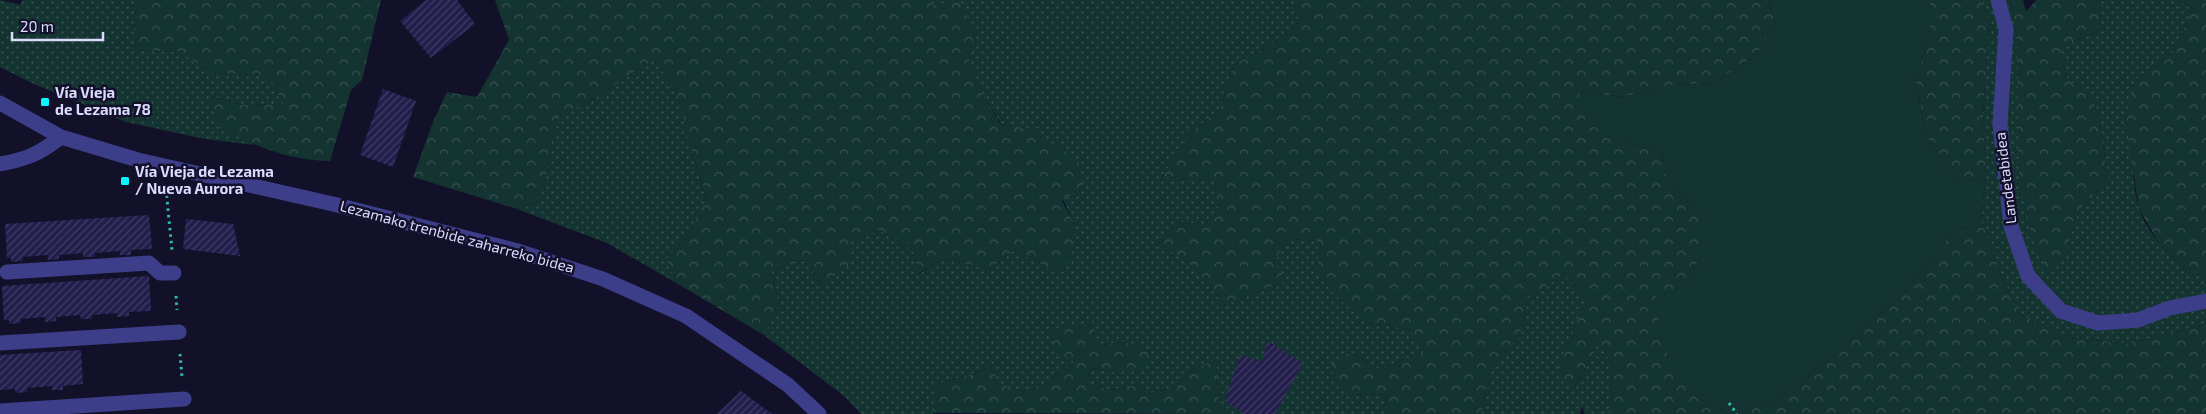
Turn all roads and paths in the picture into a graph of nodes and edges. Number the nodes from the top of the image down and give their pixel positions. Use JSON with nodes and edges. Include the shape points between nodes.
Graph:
{"nodes":[{"id":1,"x":1998,"y":0,"type":"edge"},
{"id":2,"x":0,"y":103,"type":"edge"},
{"id":3,"x":61,"y":137,"type":"junction"},
{"id":4,"x":0,"y":164,"type":"edge"},
{"id":5,"x":7,"y":272,"type":"dead end"},
{"id":6,"x":174,"y":273,"type":"dead end"},
{"id":7,"x":2206,"y":301,"type":"edge"},
{"id":8,"x":178,"y":332,"type":"dead end"},
{"id":9,"x":0,"y":343,"type":"edge"},
{"id":10,"x":184,"y":399,"type":"dead end"},
{"id":11,"x":1729,"y":403,"type":"dead end"},
{"id":12,"x":0,"y":411,"type":"edge"},
{"id":13,"x":819,"y":414,"type":"edge"},
{"id":14,"x":1737,"y":414,"type":"edge"}],
"edges":[{"from":1,"to":7,"type":"street","name":"Landetabidea","via":[[2006,29],[2000,124],[2010,217],[2028,276],[2062,311],[2098,323],[2138,320],[2170,308]]},
{"from":2,"to":3,"type":"street","name":"Lezamako trenbide zaharreko bidea"},
{"from":3,"to":4,"type":"street","via":[[26,160]]},
{"from":3,"to":13,"type":"street","name":"Lezamako trenbide zaharreko bidea","via":[[138,160],[333,204],[518,251],[595,276],[686,316],[788,385]]},
{"from":5,"to":6,"type":"street","via":[[149,264],[160,274]]},
{"from":8,"to":9,"type":"street"},
{"from":10,"to":12,"type":"street"},
{"from":11,"to":14,"type":"path"}]}
